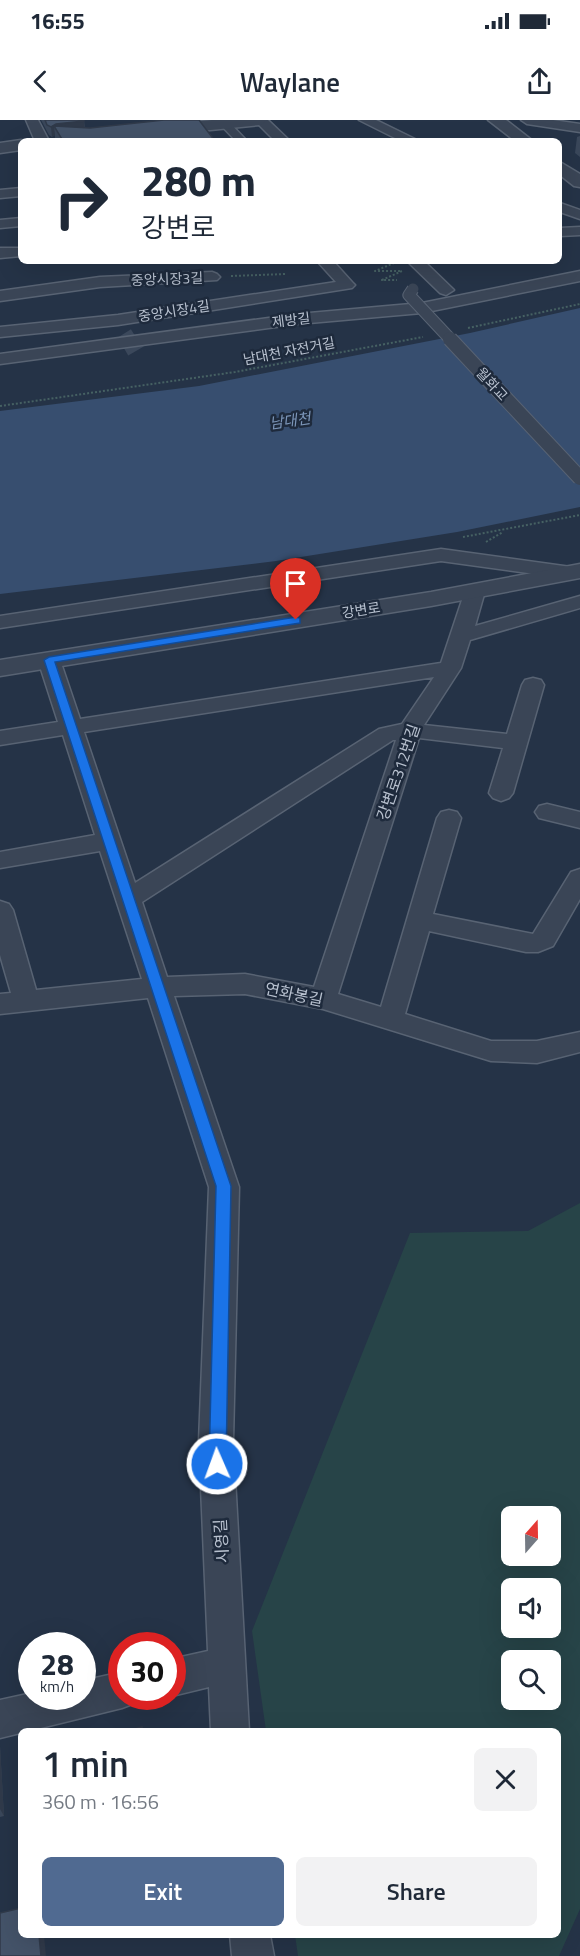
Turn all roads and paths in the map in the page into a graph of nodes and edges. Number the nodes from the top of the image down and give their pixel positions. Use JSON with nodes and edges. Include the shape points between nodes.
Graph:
{"nodes":[{"id":1,"x":32,"y":120,"type":"edge"},
{"id":2,"x":260,"y":120,"type":"edge"},
{"id":3,"x":365,"y":120,"type":"edge"},
{"id":4,"x":496,"y":120,"type":"edge"},
{"id":5,"x":527,"y":120,"type":"edge"},
{"id":6,"x":222,"y":122,"type":"edge"},
{"id":7,"x":580,"y":128,"type":"edge"},
{"id":8,"x":146,"y":132,"type":"edge"},
{"id":9,"x":41,"y":138,"type":"edge"},
{"id":10,"x":239,"y":138,"type":"edge"},
{"id":11,"x":280,"y":138,"type":"edge"},
{"id":12,"x":405,"y":138,"type":"edge"},
{"id":13,"x":521,"y":138,"type":"edge"},
{"id":14,"x":18,"y":145,"type":"edge"},
{"id":15,"x":0,"y":148,"type":"edge"},
{"id":16,"x":562,"y":168,"type":"edge"},
{"id":17,"x":580,"y":182,"type":"edge"},
{"id":18,"x":18,"y":192,"type":"edge"},
{"id":19,"x":0,"y":194,"type":"edge"},
{"id":20,"x":562,"y":208,"type":"edge"},
{"id":21,"x":580,"y":215,"type":"edge"},
{"id":22,"x":18,"y":222,"type":"edge"},
{"id":23,"x":0,"y":224,"type":"edge"},
{"id":24,"x":580,"y":231,"type":"edge"},
{"id":25,"x":562,"y":232,"type":"edge"},
{"id":26,"x":18,"y":252,"type":"edge"},
{"id":27,"x":0,"y":253,"type":"edge"},
{"id":28,"x":212,"y":264,"type":"edge"},
{"id":29,"x":392,"y":264,"type":"edge"},
{"id":30,"x":418,"y":264,"type":"edge"},
{"id":31,"x":330,"y":266,"type":"edge"},
{"id":32,"x":580,"y":276,"type":"edge"},
{"id":33,"x":97,"y":277,"type":"junction"},
{"id":34,"x":212,"y":277,"type":"junction"},
{"id":35,"x":400,"y":279,"type":"dead end"},
{"id":36,"x":413,"y":289,"type":"dead end"},
{"id":37,"x":446,"y":290,"type":"dead end"},
{"id":38,"x":0,"y":296,"type":"edge"},
{"id":39,"x":580,"y":304,"type":"edge"},
{"id":40,"x":207,"y":306,"type":"junction"},
{"id":41,"x":122,"y":326,"type":"junction"},
{"id":42,"x":458,"y":330,"type":"dead end"},
{"id":43,"x":0,"y":332,"type":"edge"},
{"id":44,"x":424,"y":336,"type":"dead end"},
{"id":45,"x":0,"y":359,"type":"edge"},
{"id":46,"x":0,"y":406,"type":"edge"},
{"id":47,"x":580,"y":478,"type":"edge"},
{"id":48,"x":576,"y":572,"type":"edge"},
{"id":49,"x":475,"y":591,"type":"junction"},
{"id":50,"x":580,"y":602,"type":"edge"},
{"id":51,"x":0,"y":622,"type":"edge"},
{"id":52,"x":461,"y":636,"type":"junction"},
{"id":53,"x":49,"y":660,"type":"junction"},
{"id":54,"x":0,"y":668,"type":"edge"},
{"id":55,"x":450,"y":668,"type":"junction"},
{"id":56,"x":533,"y":686,"type":"dead end"},
{"id":57,"x":72,"y":727,"type":"junction"},
{"id":58,"x":410,"y":730,"type":"junction"},
{"id":59,"x":0,"y":738,"type":"edge"},
{"id":60,"x":515,"y":742,"type":"junction"},
{"id":61,"x":501,"y":792,"type":"dead end"},
{"id":62,"x":547,"y":812,"type":"dead end"},
{"id":63,"x":449,"y":818,"type":"dead end"},
{"id":64,"x":580,"y":820,"type":"edge"},
{"id":65,"x":109,"y":841,"type":"junction"},
{"id":66,"x":0,"y":860,"type":"edge"},
{"id":67,"x":580,"y":878,"type":"edge"},
{"id":68,"x":128,"y":898,"type":"junction"},
{"id":69,"x":419,"y":920,"type":"junction"},
{"id":70,"x":2,"y":925,"type":"edge"},
{"id":71,"x":158,"y":987,"type":"junction"},
{"id":72,"x":323,"y":999,"type":"junction"},
{"id":73,"x":13,"y":1003,"type":"edge"},
{"id":74,"x":390,"y":1020,"type":"junction"},
{"id":75,"x":580,"y":1042,"type":"edge"},
{"id":76,"x":227,"y":1665,"type":"junction"},
{"id":77,"x":186,"y":1675,"type":"edge"},
{"id":78,"x":108,"y":1693,"type":"edge"},
{"id":79,"x":0,"y":1719,"type":"edge"},
{"id":80,"x":230,"y":1728,"type":"edge"},
{"id":81,"x":250,"y":1938,"type":"edge"},
{"id":82,"x":253,"y":1956,"type":"edge"}],
"edges":[{"from":1,"to":9,"type":"street"},
{"from":2,"to":6,"type":"street"},
{"from":2,"to":11,"type":"street"},
{"from":3,"to":12,"type":"street"},
{"from":4,"to":13,"type":"street"},
{"from":5,"to":7,"type":"street"},
{"from":6,"to":8,"type":"street","via":[[204,130]]},
{"from":6,"to":10,"type":"street"},
{"from":14,"to":15,"type":"street"},
{"from":16,"to":17,"type":"street"},
{"from":18,"to":19,"type":"street"},
{"from":20,"to":21,"type":"street"},
{"from":22,"to":23,"type":"street"},
{"from":24,"to":25,"type":"street"},
{"from":26,"to":27,"type":"street"},
{"from":28,"to":34,"type":"street"},
{"from":29,"to":35,"type":"path","via":[[375,271],[402,271],[382,280]]},
{"from":30,"to":37,"type":"street"},
{"from":31,"to":34,"type":"path","name":"중앙시장3길"},
{"from":31,"to":40,"type":"street","name":"중앙시장4길","via":[[347,285]]},
{"from":32,"to":45,"type":"street","name":"제방길","via":[[422,308],[298,319]]},
{"from":33,"to":34,"type":"street","name":"중앙시장3길"},
{"from":33,"to":38,"type":"street","name":"중앙시장3길"},
{"from":33,"to":41,"type":"street"},
{"from":34,"to":40,"type":"street"},
{"from":36,"to":47,"type":"street","name":"월화교","bridge":true,"via":[[409,295]]},
{"from":39,"to":42,"type":"path"},
{"from":40,"to":41,"type":"street","name":"중앙시장4길"},
{"from":41,"to":43,"type":"street","name":"중앙시장4길"},
{"from":44,"to":46,"type":"path","name":"남대천 자전거길","via":[[235,372]]},
{"from":48,"to":49,"type":"street","name":"강변로"},
{"from":48,"to":51,"type":"street","via":[[441,555]]},
{"from":49,"to":52,"type":"street","name":"강변로312번길"},
{"from":49,"to":53,"type":"street","name":"강변로"},
{"from":50,"to":52,"type":"street"},
{"from":52,"to":55,"type":"street","name":"강변로312번길"},
{"from":53,"to":54,"type":"street","name":"강변로"},
{"from":53,"to":57,"type":"street","name":"시영길"},
{"from":55,"to":57,"type":"street"},
{"from":55,"to":58,"type":"street","name":"강변로312번길"},
{"from":56,"to":60,"type":"street"},
{"from":57,"to":59,"type":"street"},
{"from":57,"to":65,"type":"street","name":"시영길"},
{"from":58,"to":60,"type":"street"},
{"from":58,"to":68,"type":"street","via":[[380,737]]},
{"from":58,"to":72,"type":"street","name":"강변로312번길"},
{"from":60,"to":61,"type":"street"},
{"from":62,"to":64,"type":"street"},
{"from":63,"to":69,"type":"street"},
{"from":65,"to":66,"type":"street"},
{"from":65,"to":68,"type":"street","name":"시영길"},
{"from":67,"to":69,"type":"street","via":[[538,943],[526,944]]},
{"from":68,"to":71,"type":"street","name":"시영길"},
{"from":69,"to":74,"type":"street"},
{"from":70,"to":73,"type":"street"},
{"from":71,"to":72,"type":"street","name":"연화봉길","via":[[245,984]]},
{"from":71,"to":73,"type":"street","name":"연화봉길"},
{"from":71,"to":76,"type":"street","name":"시영길","via":[[224,1186],[216,1441]]},
{"from":72,"to":74,"type":"street","name":"연화봉길"},
{"from":74,"to":75,"type":"street","name":"연화봉길","via":[[492,1051],[537,1052]]},
{"from":76,"to":77,"type":"street"},
{"from":76,"to":80,"type":"street","name":"시영길"},
{"from":78,"to":79,"type":"street"},
{"from":81,"to":82,"type":"street"}]}
